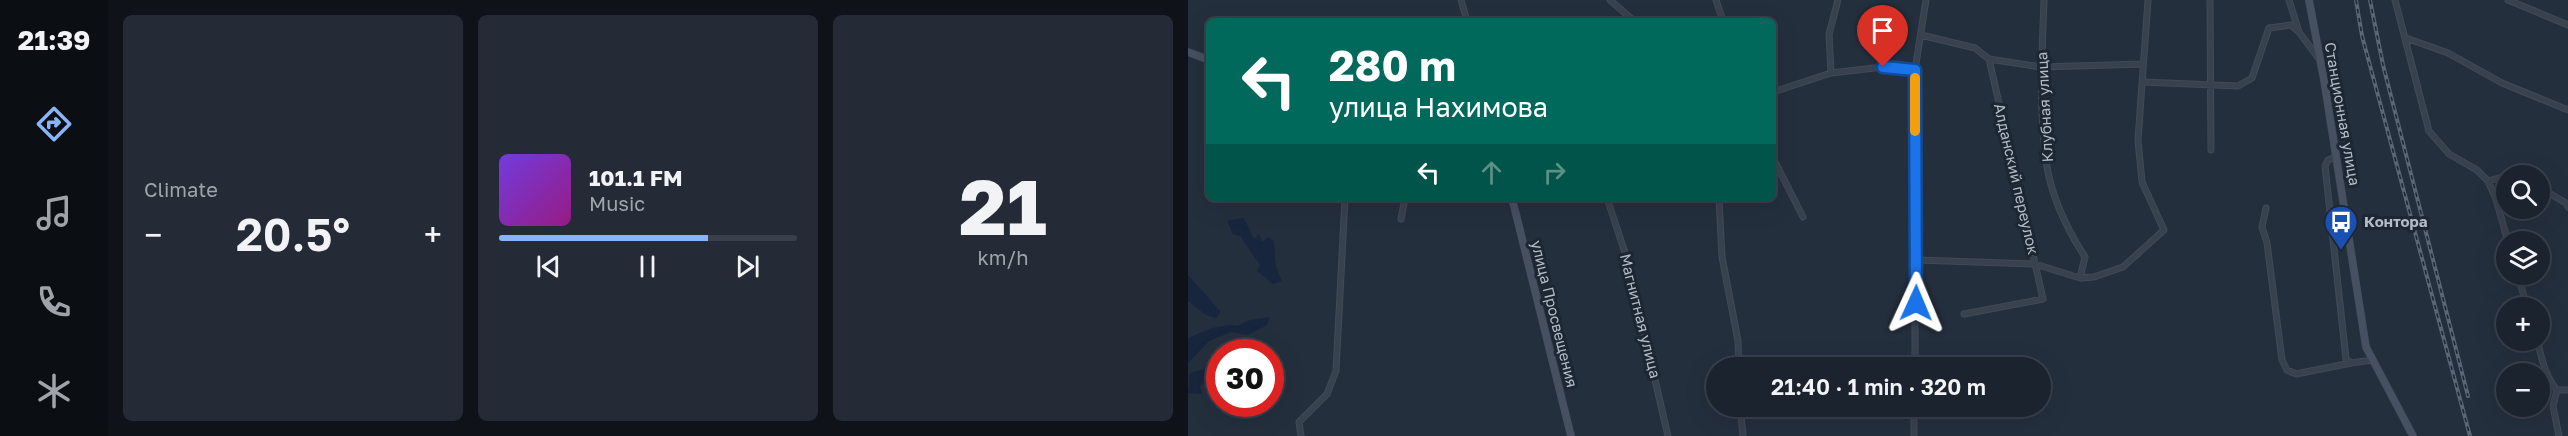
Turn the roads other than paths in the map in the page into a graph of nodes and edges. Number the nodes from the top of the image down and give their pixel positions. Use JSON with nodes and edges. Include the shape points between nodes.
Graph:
{"nodes":[{"id":1,"x":1461,"y":0,"type":"edge"},
{"id":2,"x":1610,"y":0,"type":"edge"},
{"id":3,"x":1716,"y":0,"type":"edge"},
{"id":4,"x":1838,"y":0,"type":"edge"},
{"id":5,"x":1926,"y":0,"type":"edge"},
{"id":6,"x":2044,"y":0,"type":"edge"},
{"id":7,"x":2148,"y":0,"type":"edge"},
{"id":8,"x":2210,"y":0,"type":"edge"},
{"id":9,"x":2289,"y":0,"type":"edge"},
{"id":10,"x":2309,"y":0,"type":"edge"},
{"id":11,"x":2396,"y":0,"type":"edge"},
{"id":12,"x":2508,"y":0,"type":"edge"},
{"id":13,"x":1466,"y":18,"type":"edge"},
{"id":14,"x":1631,"y":18,"type":"edge"},
{"id":15,"x":1722,"y":18,"type":"edge"},
{"id":16,"x":2568,"y":25,"type":"edge"},
{"id":17,"x":2299,"y":32,"type":"junction"},
{"id":18,"x":1921,"y":35,"type":"junction"},
{"id":19,"x":2405,"y":38,"type":"junction"},
{"id":20,"x":1188,"y":52,"type":"edge"},
{"id":21,"x":1206,"y":59,"type":"edge"},
{"id":22,"x":1989,"y":59,"type":"junction"},
{"id":23,"x":2319,"y":59,"type":"junction"},
{"id":24,"x":2143,"y":64,"type":"junction"},
{"id":25,"x":2041,"y":67,"type":"junction"},
{"id":26,"x":1915,"y":70,"type":"junction"},
{"id":27,"x":1831,"y":73,"type":"junction"},
{"id":28,"x":2142,"y":82,"type":"junction"},
{"id":29,"x":2210,"y":85,"type":"junction"},
{"id":30,"x":1776,"y":91,"type":"edge"},
{"id":31,"x":2568,"y":110,"type":"edge"},
{"id":32,"x":2211,"y":150,"type":"dead end"},
{"id":33,"x":2336,"y":157,"type":"junction"},
{"id":34,"x":1776,"y":164,"type":"edge"},
{"id":35,"x":2496,"y":179,"type":"edge"},
{"id":36,"x":2488,"y":181,"type":"junction"},
{"id":37,"x":2550,"y":194,"type":"edge"},
{"id":38,"x":1345,"y":201,"type":"edge"},
{"id":39,"x":1404,"y":201,"type":"edge"},
{"id":40,"x":1513,"y":201,"type":"edge"},
{"id":41,"x":1608,"y":201,"type":"edge"},
{"id":42,"x":1719,"y":201,"type":"edge"},
{"id":43,"x":2568,"y":207,"type":"edge"},
{"id":44,"x":2266,"y":208,"type":"dead end"},
{"id":45,"x":1803,"y":216,"type":"dead end"},
{"id":46,"x":1401,"y":219,"type":"dead end"},
{"id":47,"x":2505,"y":231,"type":"edge"},
{"id":48,"x":1917,"y":260,"type":"junction"},
{"id":49,"x":2035,"y":264,"type":"junction"},
{"id":50,"x":2080,"y":278,"type":"junction"},
{"id":51,"x":1964,"y":314,"type":"dead end"},
{"id":52,"x":2540,"y":351,"type":"edge"},
{"id":53,"x":1739,"y":357,"type":"edge"},
{"id":54,"x":1915,"y":357,"type":"edge"},
{"id":55,"x":2373,"y":360,"type":"junction"},
{"id":56,"x":2351,"y":363,"type":"junction"},
{"id":57,"x":2557,"y":390,"type":"junction"},
{"id":58,"x":2568,"y":390,"type":"edge"},
{"id":59,"x":1741,"y":417,"type":"edge"},
{"id":60,"x":1914,"y":417,"type":"edge"},
{"id":61,"x":1301,"y":436,"type":"edge"},
{"id":62,"x":1571,"y":436,"type":"edge"},
{"id":63,"x":1668,"y":436,"type":"edge"},
{"id":64,"x":1743,"y":436,"type":"edge"},
{"id":65,"x":1914,"y":436,"type":"edge"},
{"id":66,"x":2413,"y":436,"type":"edge"},
{"id":67,"x":2559,"y":436,"type":"edge"}],
"edges":[{"from":1,"to":13,"type":"street"},
{"from":2,"to":14,"type":"street"},
{"from":3,"to":15,"type":"street"},
{"from":4,"to":27,"type":"street","via":[[1829,34]]},
{"from":5,"to":18,"type":"street"},
{"from":6,"to":25,"type":"street","name":"Клубная улица"},
{"from":7,"to":24,"type":"street"},
{"from":8,"to":29,"type":"street"},
{"from":9,"to":17,"type":"street"},
{"from":10,"to":23,"type":"main road","name":"Станционная улица"},
{"from":11,"to":19,"type":"street"},
{"from":12,"to":16,"type":"street"},
{"from":17,"to":23,"type":"street"},
{"from":17,"to":29,"type":"street","via":[[2291,25],[2269,28],[2252,78],[2238,86]]},
{"from":18,"to":22,"type":"street","via":[[1975,48]]},
{"from":18,"to":26,"type":"street"},
{"from":19,"to":31,"type":"street","via":[[2448,53],[2502,83]]},
{"from":19,"to":36,"type":"street","via":[[2429,131],[2449,154]]},
{"from":20,"to":21,"type":"main road"},
{"from":22,"to":25,"type":"street"},
{"from":22,"to":49,"type":"street","name":"Алданский переулок"},
{"from":23,"to":33,"type":"main road","name":"Станционная улица"},
{"from":24,"to":25,"type":"street"},
{"from":24,"to":28,"type":"street"},
{"from":25,"to":50,"type":"street","name":"Клубная улица","via":[[2046,162],[2060,209],[2085,257]]},
{"from":26,"to":27,"type":"street","via":[[1883,67]]},
{"from":26,"to":48,"type":"street"},
{"from":27,"to":30,"type":"street"},
{"from":28,"to":29,"type":"street"},
{"from":28,"to":50,"type":"street","via":[[2138,140],[2142,182],[2164,230],[2123,267]]},
{"from":29,"to":32,"type":"street"},
{"from":33,"to":55,"type":"main road","name":"Станционная улица","via":[[2366,347]]},
{"from":33,"to":56,"type":"street","via":[[2325,166],[2346,359]]},
{"from":34,"to":45,"type":"street"},
{"from":35,"to":36,"type":"street"},
{"from":36,"to":47,"type":"street"},
{"from":37,"to":43,"type":"street"},
{"from":38,"to":61,"type":"street","via":[[1336,371],[1327,394],[1299,422]]},
{"from":39,"to":46,"type":"street"},
{"from":40,"to":62,"type":"main road","name":"улица Просвещения"},
{"from":41,"to":63,"type":"street","name":"Магнитная улица","via":[[1627,259]]},
{"from":42,"to":53,"type":"street","via":[[1722,257]]},
{"from":44,"to":56,"type":"street","via":[[2262,227],[2282,360],[2287,370],[2296,374]]},
{"from":48,"to":49,"type":"street"},
{"from":48,"to":54,"type":"street"},
{"from":49,"to":50,"type":"street"},
{"from":49,"to":51,"type":"street","name":"Алданский переулок","via":[[2043,299]]},
{"from":52,"to":57,"type":"street"},
{"from":55,"to":56,"type":"street"},
{"from":55,"to":66,"type":"main road","name":"Станционная улица"},
{"from":57,"to":58,"type":"street"},
{"from":57,"to":67,"type":"street","via":[[2553,406]]},
{"from":59,"to":64,"type":"street"},
{"from":60,"to":65,"type":"street"}]}
